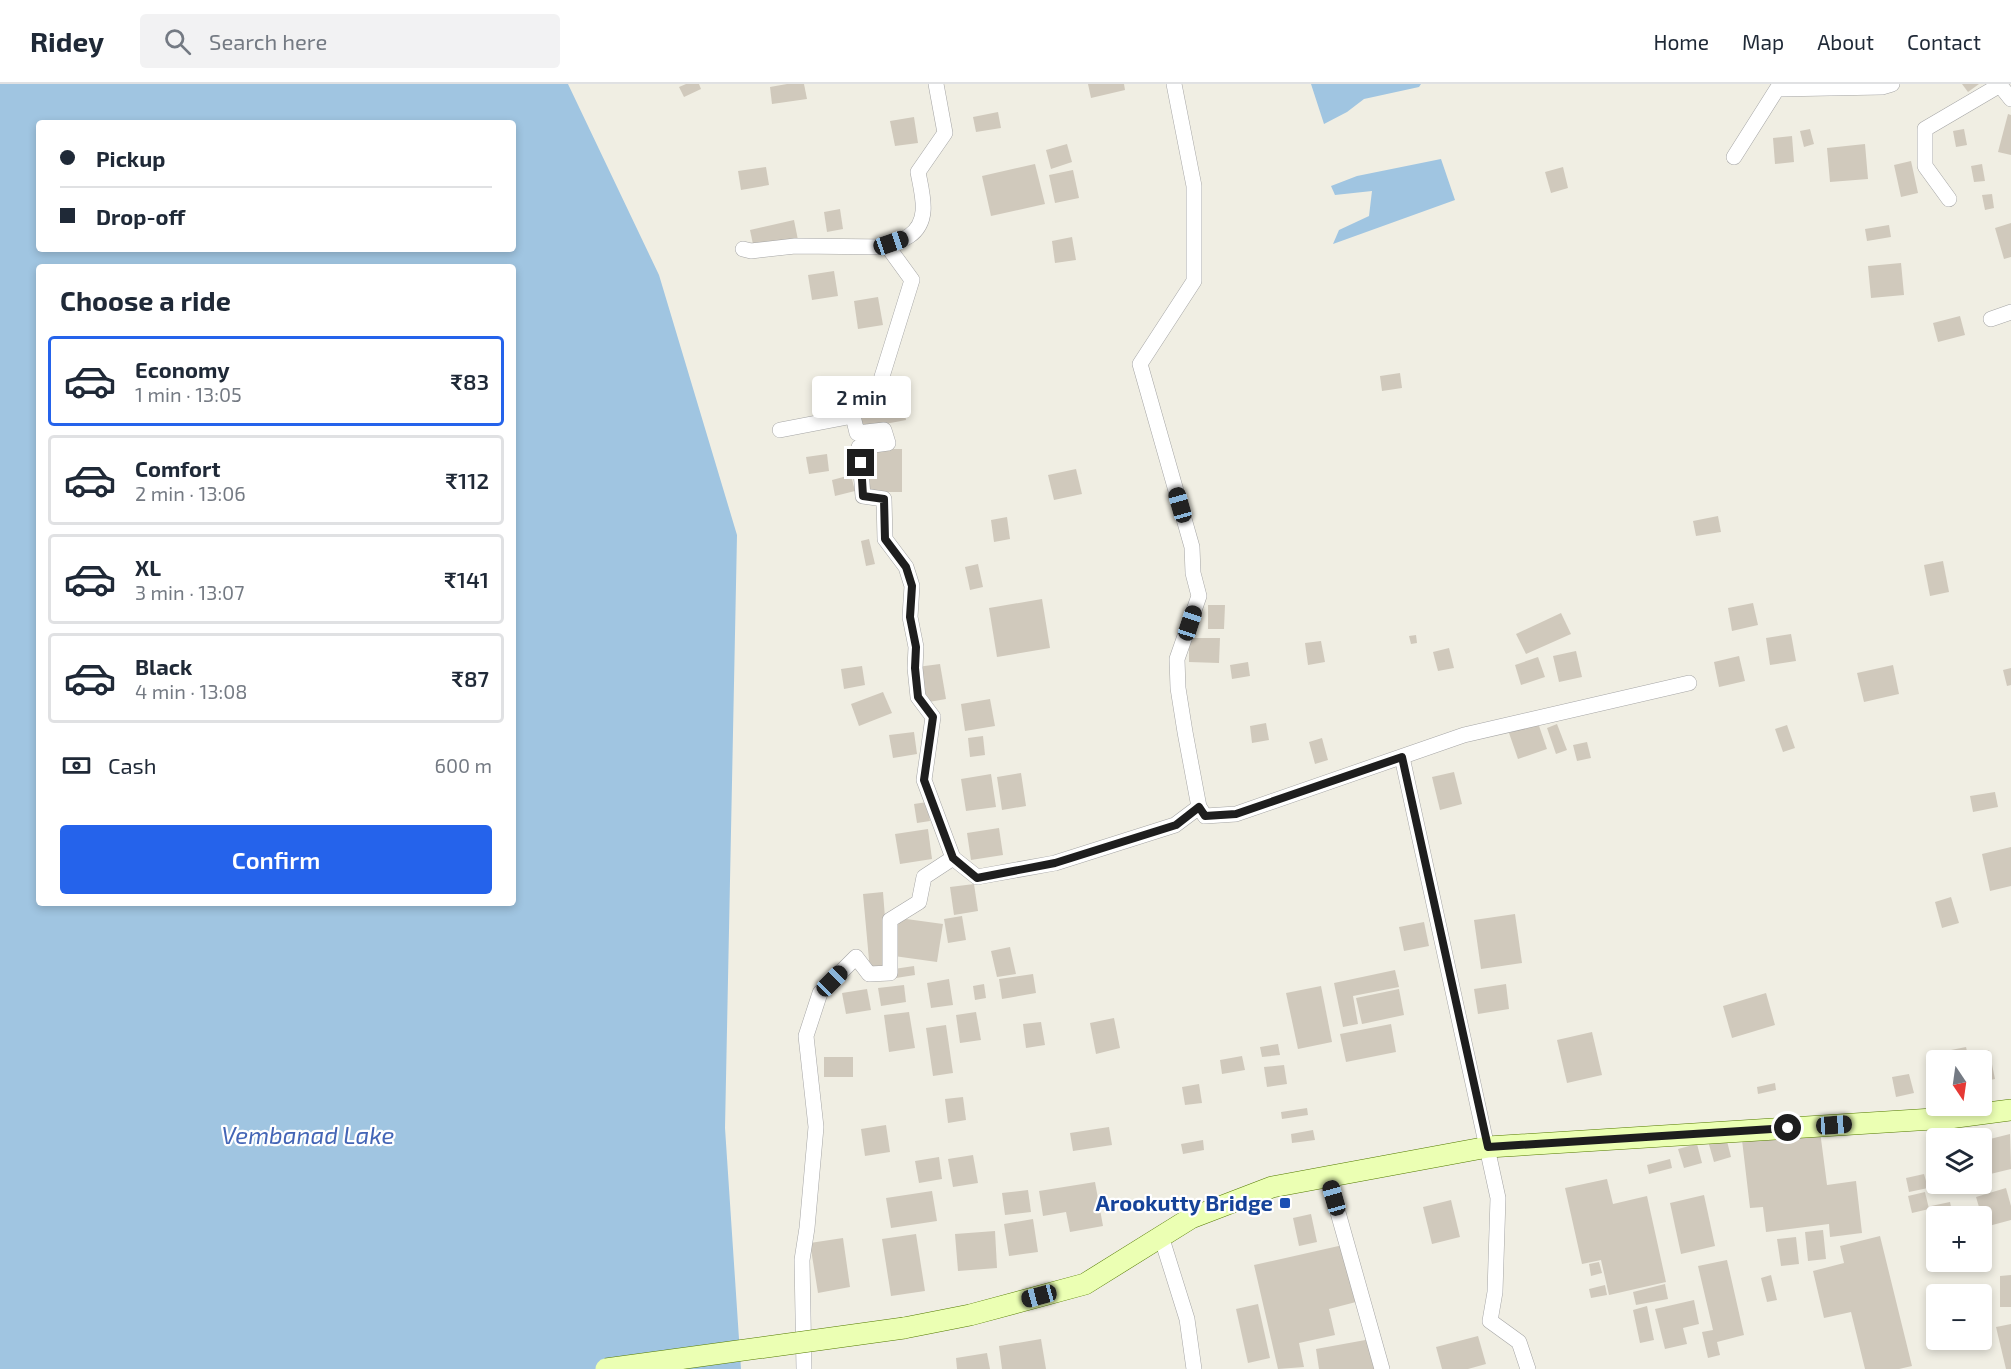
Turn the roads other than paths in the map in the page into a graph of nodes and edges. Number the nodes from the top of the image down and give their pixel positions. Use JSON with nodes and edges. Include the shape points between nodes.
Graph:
{"nodes":[{"id":1,"x":936,"y":84,"type":"edge"},
{"id":2,"x":1174,"y":84,"type":"edge"},
{"id":3,"x":1892,"y":84,"type":"edge"},
{"id":4,"x":2000,"y":85,"type":"edge"},
{"id":5,"x":2011,"y":99,"type":"edge"},
{"id":6,"x":1734,"y":157,"type":"dead end"},
{"id":7,"x":1950,"y":200,"type":"dead end"},
{"id":8,"x":888,"y":247,"type":"junction"},
{"id":9,"x":742,"y":249,"type":"dead end"},
{"id":10,"x":2011,"y":312,"type":"edge"},
{"id":11,"x":1991,"y":319,"type":"dead end"},
{"id":12,"x":853,"y":416,"type":"junction"},
{"id":13,"x":780,"y":430,"type":"dead end"},
{"id":14,"x":1689,"y":683,"type":"dead end"},
{"id":15,"x":1402,"y":757,"type":"junction"},
{"id":16,"x":1199,"y":807,"type":"junction"},
{"id":17,"x":953,"y":858,"type":"junction"},
{"id":18,"x":2011,"y":1110,"type":"edge"},
{"id":19,"x":1488,"y":1147,"type":"junction"},
{"id":20,"x":1328,"y":1177,"type":"junction"},
{"id":21,"x":1161,"y":1236,"type":"junction"},
{"id":22,"x":606,"y":1369,"type":"edge"},
{"id":23,"x":804,"y":1369,"type":"edge"},
{"id":24,"x":1194,"y":1369,"type":"edge"},
{"id":25,"x":1382,"y":1369,"type":"edge"},
{"id":26,"x":1528,"y":1369,"type":"edge"}],
"edges":[{"from":1,"to":8,"type":"street","via":[[945,133],[918,172],[925,210],[909,237]]},
{"from":2,"to":16,"type":"street","via":[[1194,186],[1194,281],[1140,363],[1192,547],[1199,596],[1177,659],[1181,710]]},
{"from":3,"to":6,"type":"street","via":[[1777,89]]},
{"from":4,"to":5,"type":"street"},
{"from":4,"to":7,"type":"street","via":[[1925,129],[1924,166]]},
{"from":8,"to":9,"type":"street"},
{"from":8,"to":12,"type":"street","via":[[912,280],[880,383],[846,390]]},
{"from":10,"to":11,"type":"street"},
{"from":12,"to":13,"type":"street"},
{"from":12,"to":17,"type":"street","via":[[857,433],[884,430],[888,443],[859,447],[863,496],[884,499],[885,539],[906,567],[912,586],[910,617],[918,697],[933,717],[924,780]]},
{"from":14,"to":15,"type":"street","via":[[1464,735]]},
{"from":15,"to":16,"type":"street","via":[[1236,814],[1205,816]]},
{"from":15,"to":19,"type":"street"},
{"from":16,"to":17,"type":"street","via":[[1176,825],[1055,863],[977,878]]},
{"from":17,"to":23,"type":"street","via":[[924,877],[919,902],[890,920],[890,973],[868,974],[856,957],[820,993],[806,1036],[816,1126],[802,1260]]},
{"from":18,"to":19,"type":"main road","via":[[1949,1118]]},
{"from":19,"to":20,"type":"main road"},
{"from":19,"to":26,"type":"street","via":[[1498,1198],[1490,1321],[1519,1342]]},
{"from":20,"to":21,"type":"main road","via":[[1272,1187],[1191,1218]]},
{"from":20,"to":25,"type":"street"},
{"from":21,"to":22,"type":"main road","bridge":true,"via":[[1085,1284],[970,1315],[904,1328]]},
{"from":21,"to":24,"type":"street","via":[[1186,1319]]}]}
